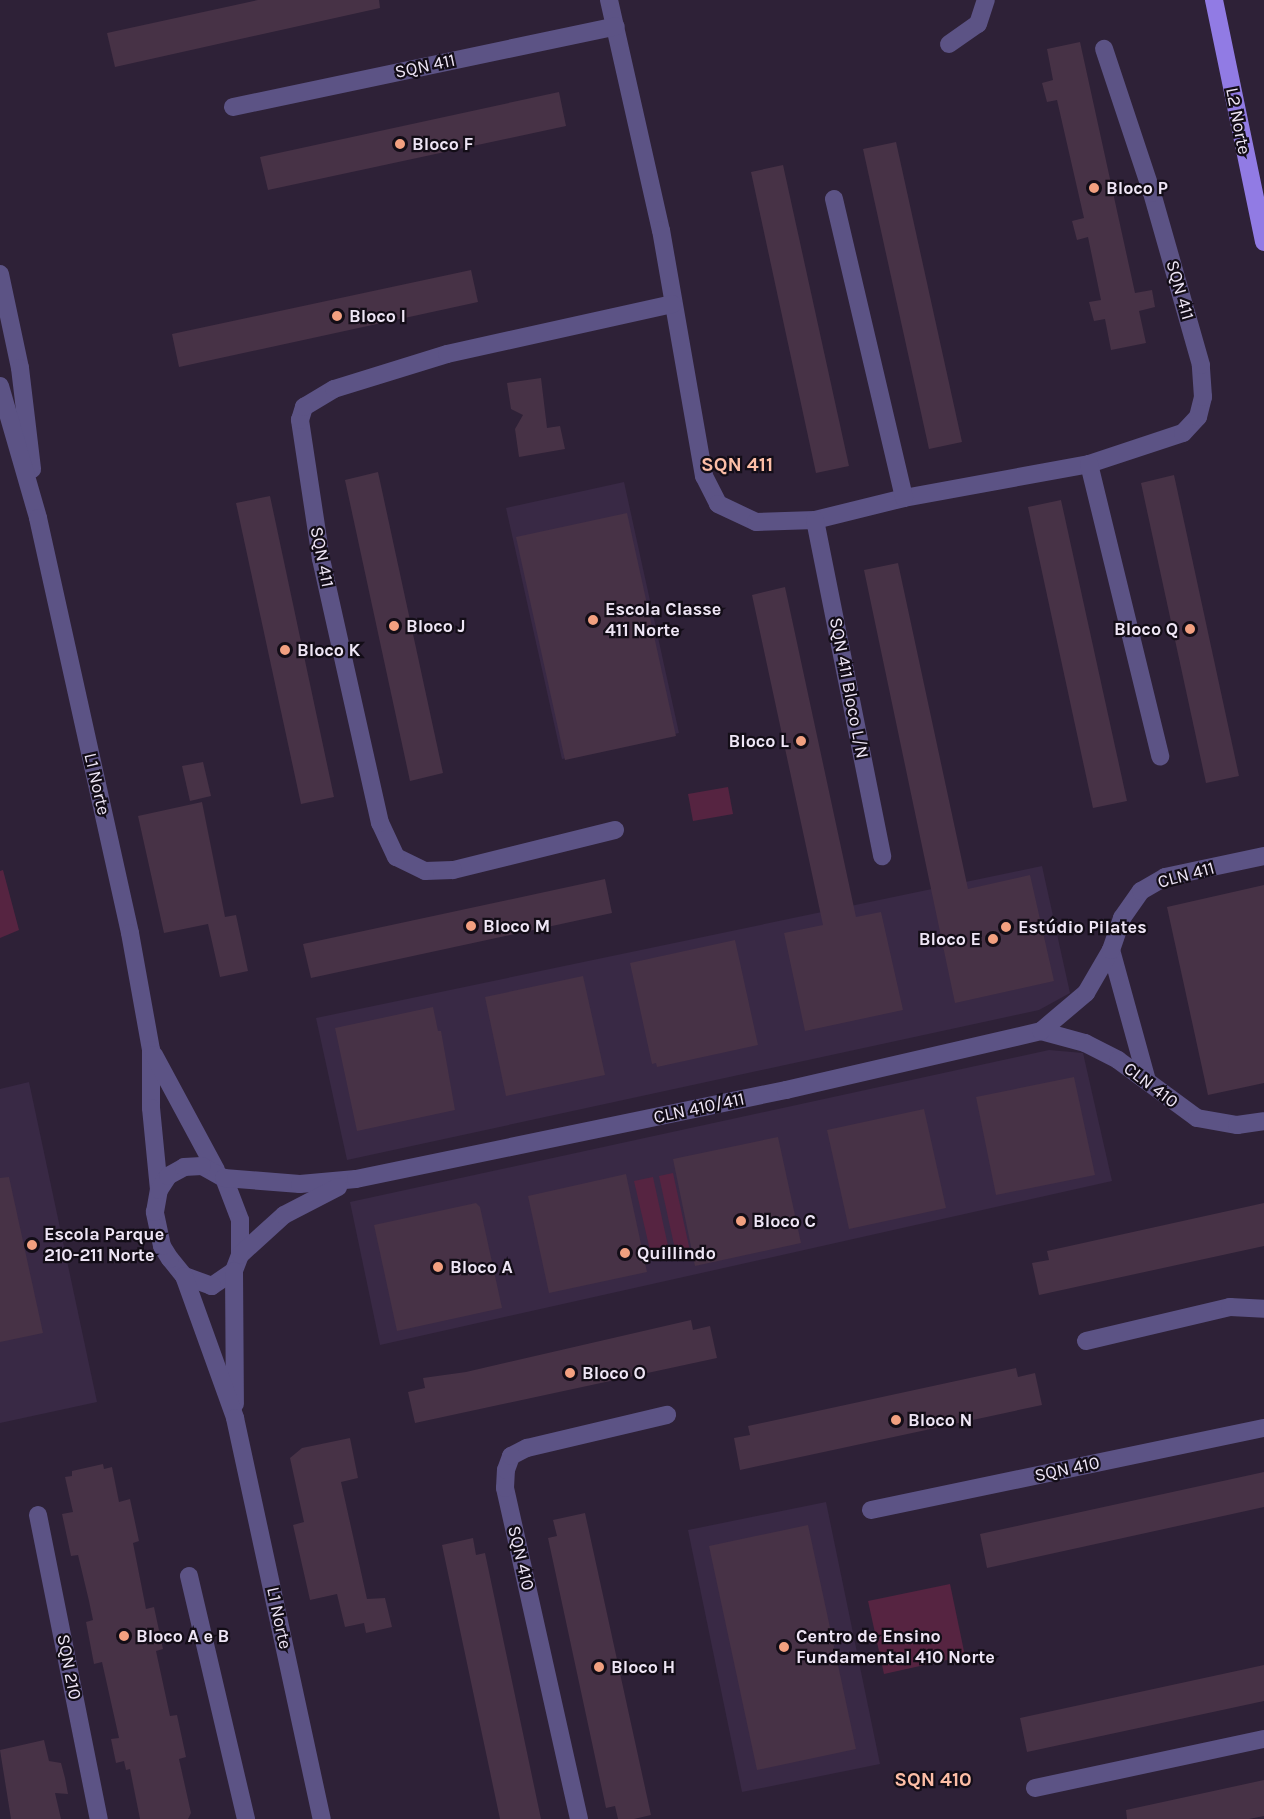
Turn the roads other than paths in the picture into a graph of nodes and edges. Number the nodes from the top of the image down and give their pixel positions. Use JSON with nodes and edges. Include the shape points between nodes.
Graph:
{"nodes":[{"id":1,"x":609,"y":0,"type":"edge"},
{"id":2,"x":986,"y":0,"type":"edge"},
{"id":3,"x":1215,"y":0,"type":"edge"},
{"id":4,"x":616,"y":26,"type":"junction"},
{"id":5,"x":949,"y":44,"type":"dead end"},
{"id":6,"x":1104,"y":49,"type":"dead end"},
{"id":7,"x":233,"y":107,"type":"dead end"},
{"id":8,"x":834,"y":199,"type":"dead end"},
{"id":9,"x":1264,"y":242,"type":"edge"},
{"id":10,"x":0,"y":274,"type":"edge"},
{"id":11,"x":673,"y":304,"type":"junction"},
{"id":12,"x":0,"y":386,"type":"edge"},
{"id":13,"x":1089,"y":464,"type":"junction"},
{"id":14,"x":904,"y":498,"type":"junction"},
{"id":15,"x":38,"y":518,"type":"junction"},
{"id":16,"x":815,"y":520,"type":"junction"},
{"id":17,"x":1160,"y":756,"type":"dead end"},
{"id":18,"x":615,"y":830,"type":"dead end"},
{"id":19,"x":882,"y":856,"type":"dead end"},
{"id":20,"x":1264,"y":856,"type":"edge"},
{"id":21,"x":1111,"y":950,"type":"junction"},
{"id":22,"x":1041,"y":1031,"type":"junction"},
{"id":23,"x":152,"y":1050,"type":"junction"},
{"id":24,"x":1147,"y":1081,"type":"junction"},
{"id":25,"x":1264,"y":1121,"type":"edge"},
{"id":26,"x":220,"y":1174,"type":"junction"},
{"id":27,"x":356,"y":1179,"type":"junction"},
{"id":28,"x":159,"y":1190,"type":"junction"},
{"id":29,"x":237,"y":1263,"type":"junction"},
{"id":30,"x":184,"y":1276,"type":"junction"},
{"id":31,"x":1264,"y":1309,"type":"edge"},
{"id":32,"x":1086,"y":1341,"type":"dead end"},
{"id":33,"x":667,"y":1415,"type":"dead end"},
{"id":34,"x":235,"y":1418,"type":"junction"},
{"id":35,"x":1264,"y":1428,"type":"edge"},
{"id":36,"x":871,"y":1510,"type":"dead end"},
{"id":37,"x":38,"y":1515,"type":"dead end"},
{"id":38,"x":189,"y":1576,"type":"dead end"},
{"id":39,"x":1264,"y":1739,"type":"edge"},
{"id":40,"x":1035,"y":1788,"type":"dead end"},
{"id":41,"x":99,"y":1819,"type":"edge"},
{"id":42,"x":246,"y":1819,"type":"edge"},
{"id":43,"x":322,"y":1819,"type":"edge"},
{"id":44,"x":579,"y":1819,"type":"edge"}],
"edges":[{"from":1,"to":4,"type":"street","name":"SQN 411"},
{"from":2,"to":5,"type":"street","via":[[978,24]]},
{"from":3,"to":9,"type":"main road","name":"L2 Norte"},
{"from":4,"to":7,"type":"street","name":"SQN 411"},
{"from":4,"to":11,"type":"street","name":"SQN 411","via":[[661,230]]},
{"from":6,"to":13,"type":"street","name":"SQN 411","via":[[1152,193],[1198,354],[1203,397],[1198,417],[1183,433]]},
{"from":8,"to":14,"type":"street"},
{"from":10,"to":15,"type":"street","name":"L1 Norte","via":[[20,368]]},
{"from":11,"to":16,"type":"street","name":"SQN 411","via":[[704,476],[718,504],[756,522]]},
{"from":11,"to":18,"type":"street","name":"SQN 411","via":[[447,354],[316,397],[304,407],[300,420],[321,559],[380,823],[396,857],[425,871],[453,870]]},
{"from":12,"to":15,"type":"street","name":"L1 Norte"},
{"from":13,"to":14,"type":"street","name":"SQN 411"},
{"from":13,"to":17,"type":"street"},
{"from":14,"to":16,"type":"street","name":"SQN 411"},
{"from":15,"to":23,"type":"street","name":"L1 Norte","via":[[130,933]]},
{"from":16,"to":19,"type":"street","name":"SQN 411 Bloco L/N"},
{"from":20,"to":21,"type":"street","name":"CLN 411","via":[[1165,877],[1150,884],[1132,899]]},
{"from":21,"to":22,"type":"street","name":"CLN 411","via":[[1086,993]]},
{"from":21,"to":24,"type":"street"},
{"from":22,"to":24,"type":"street","name":"CLN 410","via":[[1095,1047]]},
{"from":22,"to":27,"type":"street","name":"CLN 410/411","via":[[752,1097]]},
{"from":23,"to":26,"type":"street","name":"L1 Norte"},
{"from":23,"to":28,"type":"street","name":"L1 Norte","via":[[151,1108]]},
{"from":24,"to":25,"type":"street","name":"CLN 410","via":[[1197,1118],[1237,1125]]},
{"from":26,"to":27,"type":"street","name":"CLN 410/411","via":[[300,1184]]},
{"from":26,"to":28,"type":"street","via":[[184,1167],[168,1176]]},
{"from":26,"to":29,"type":"street","via":[[238,1208]]},
{"from":27,"to":29,"type":"street","name":"CLN 410/411","via":[[293,1210]]},
{"from":28,"to":30,"type":"street","via":[[155,1212],[162,1246]]},
{"from":29,"to":30,"type":"street","via":[[212,1286]]},
{"from":29,"to":34,"type":"street","name":"L1 Norte"},
{"from":30,"to":34,"type":"street","name":"L1 Norte"},
{"from":31,"to":32,"type":"street","via":[[1230,1307]]},
{"from":33,"to":44,"type":"street","name":"SQN 410","via":[[527,1448],[511,1456],[506,1470],[505,1488]]},
{"from":34,"to":43,"type":"street","name":"L1 Norte"},
{"from":35,"to":36,"type":"street","name":"SQN 410"},
{"from":37,"to":41,"type":"street","name":"SQN 210"},
{"from":38,"to":42,"type":"street"},
{"from":39,"to":40,"type":"street"}]}
